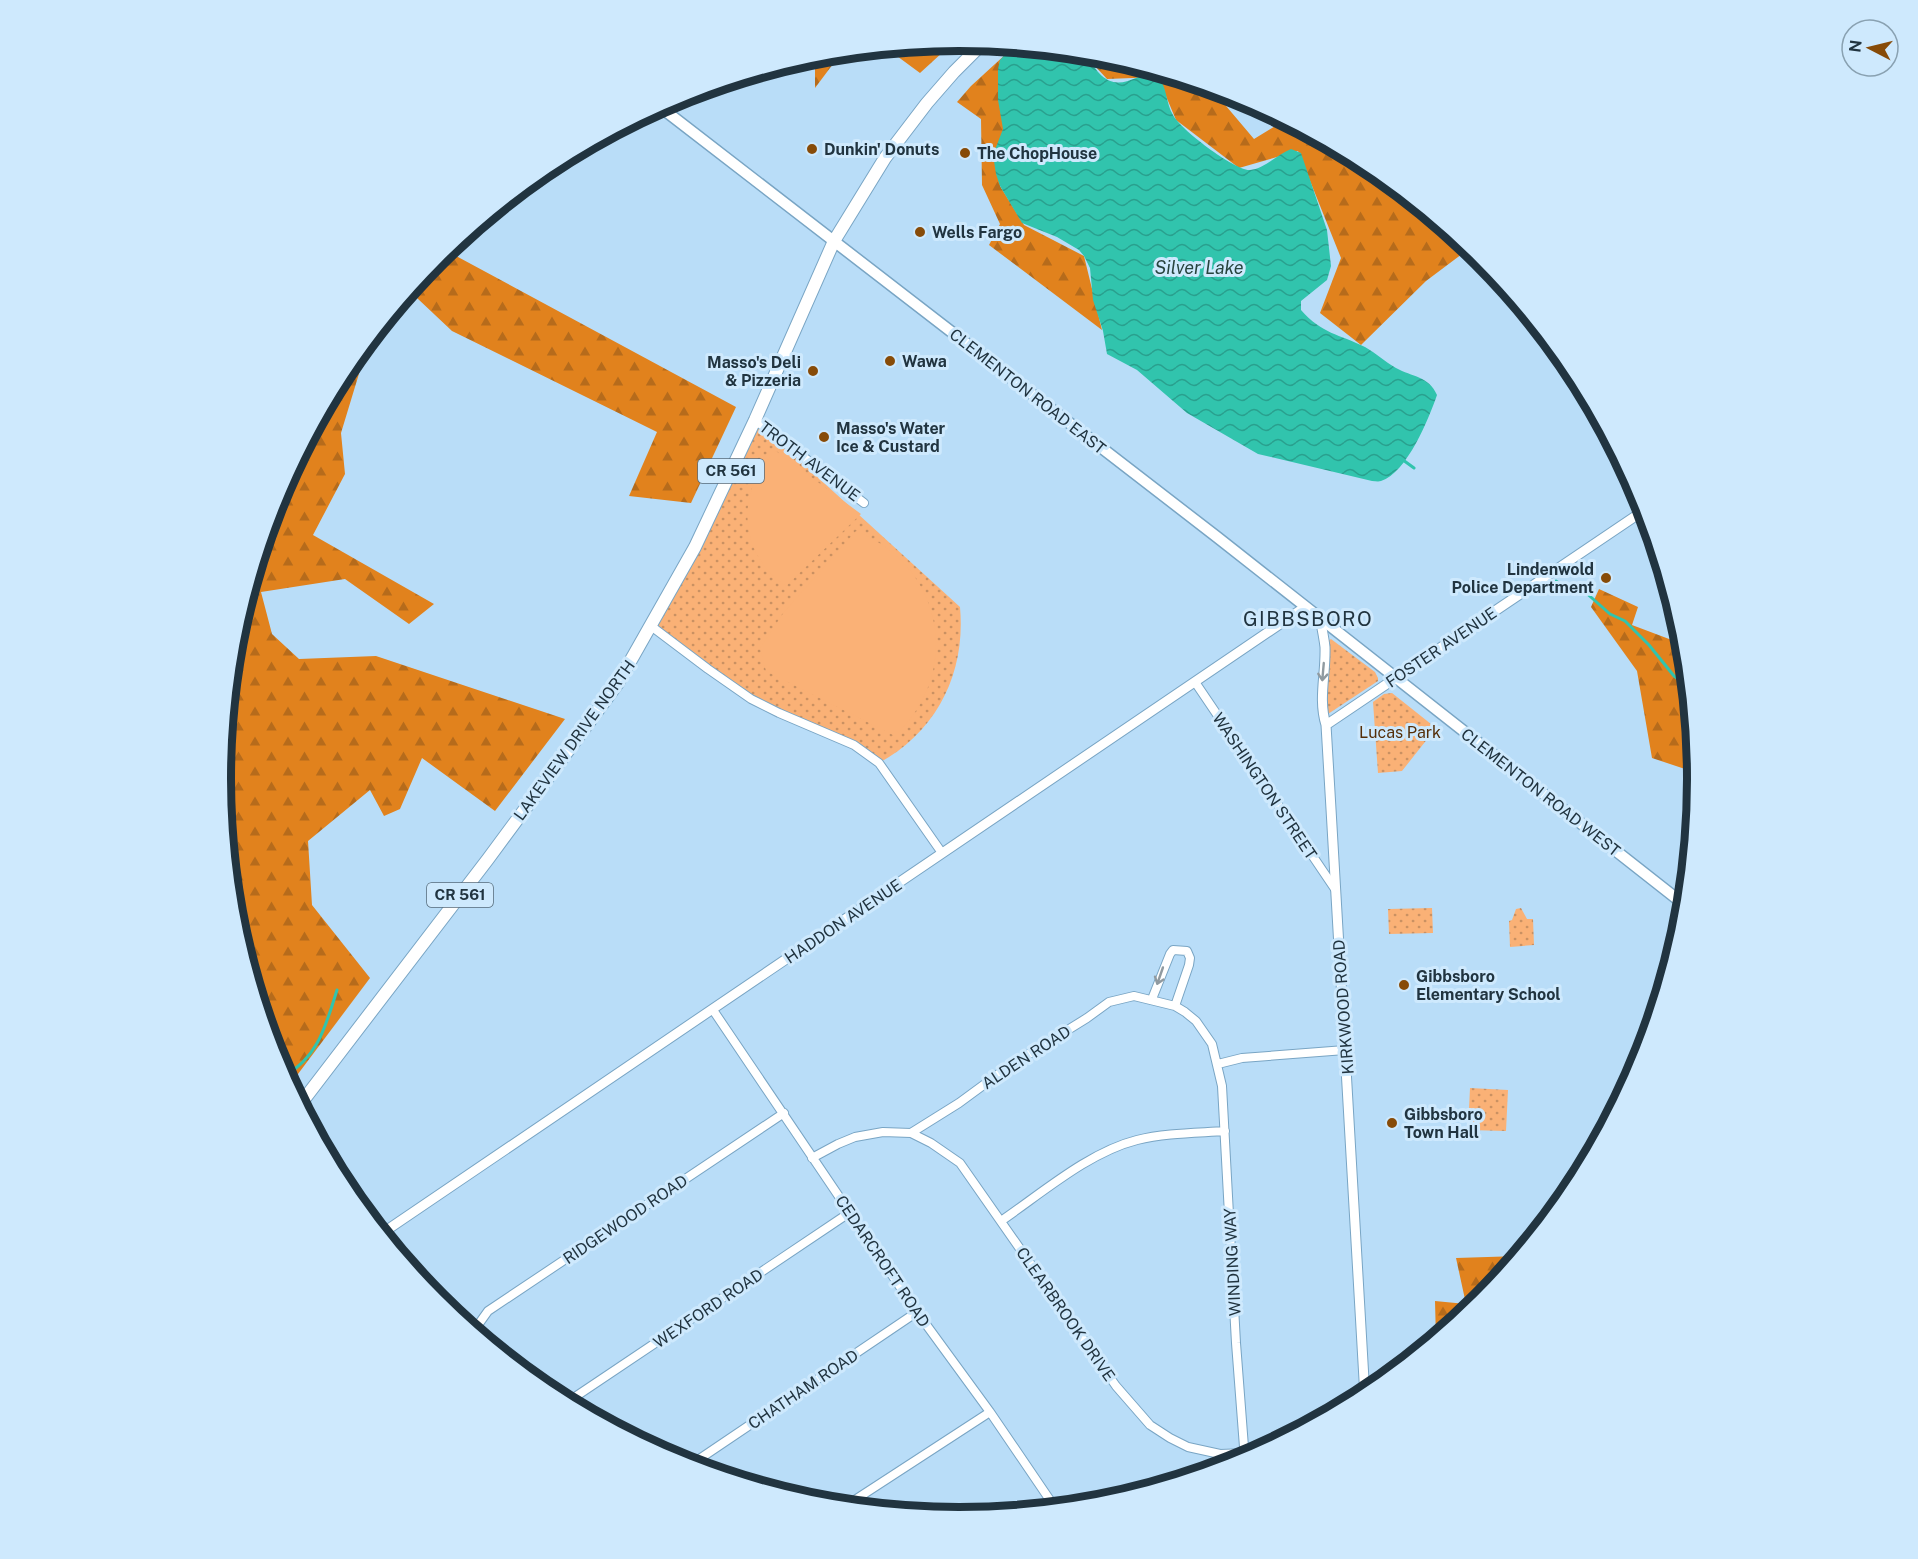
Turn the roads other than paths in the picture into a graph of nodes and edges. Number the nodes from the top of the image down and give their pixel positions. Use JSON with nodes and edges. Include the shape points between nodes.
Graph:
{"nodes":[{"id":1,"x":974,"y":52,"type":"edge"},
{"id":2,"x":667,"y":112,"type":"edge"},
{"id":3,"x":834,"y":241,"type":"junction"},
{"id":4,"x":755,"y":420,"type":"junction"},
{"id":5,"x":864,"y":503,"type":"dead end"},
{"id":6,"x":1637,"y":515,"type":"edge"},
{"id":7,"x":1305,"y":606,"type":"junction"},
{"id":8,"x":1320,"y":618,"type":"junction"},
{"id":9,"x":651,"y":626,"type":"junction"},
{"id":10,"x":1395,"y":678,"type":"junction"},
{"id":11,"x":1195,"y":682,"type":"junction"},
{"id":12,"x":1326,"y":725,"type":"junction"},
{"id":13,"x":942,"y":853,"type":"junction"},
{"id":14,"x":1335,"y":889,"type":"junction"},
{"id":15,"x":1677,"y":899,"type":"edge"},
{"id":16,"x":1152,"y":999,"type":"junction"},
{"id":17,"x":1174,"y":1006,"type":"junction"},
{"id":18,"x":713,"y":1010,"type":"junction"},
{"id":19,"x":1345,"y":1050,"type":"junction"},
{"id":20,"x":1218,"y":1064,"type":"junction"},
{"id":21,"x":305,"y":1099,"type":"edge"},
{"id":22,"x":784,"y":1113,"type":"junction"},
{"id":23,"x":1225,"y":1131,"type":"junction"},
{"id":24,"x":911,"y":1133,"type":"junction"},
{"id":25,"x":812,"y":1158,"type":"junction"},
{"id":26,"x":849,"y":1213,"type":"junction"},
{"id":27,"x":1001,"y":1221,"type":"junction"},
{"id":28,"x":387,"y":1230,"type":"edge"},
{"id":29,"x":917,"y":1312,"type":"junction"},
{"id":30,"x":478,"y":1326,"type":"edge"},
{"id":31,"x":1364,"y":1385,"type":"edge"},
{"id":32,"x":574,"y":1397,"type":"edge"},
{"id":33,"x":990,"y":1412,"type":"junction"},
{"id":34,"x":1244,"y":1450,"type":"edge"},
{"id":35,"x":1231,"y":1455,"type":"edge"},
{"id":36,"x":699,"y":1460,"type":"edge"},
{"id":37,"x":854,"y":1500,"type":"edge"},
{"id":38,"x":1051,"y":1502,"type":"edge"}],
"edges":[{"from":1,"to":3,"type":"main road","number":"CR 561","via":[[927,103],[885,158]]},
{"from":2,"to":3,"type":"main road","name":"CLEMENTON ROAD EAST"},
{"from":3,"to":4,"type":"main road","name":"LAKEVIEW DRIVE NORTH","number":"CR 561"},
{"from":3,"to":7,"type":"main road","name":"CLEMENTON ROAD EAST"},
{"from":4,"to":5,"type":"street","name":"TROTH AVENUE"},
{"from":4,"to":9,"type":"main road","name":"LAKEVIEW DRIVE NORTH","number":"CR 561","via":[[695,547]]},
{"from":6,"to":10,"type":"street","name":"FOSTER AVENUE"},
{"from":7,"to":8,"type":"main road","name":"CLEMENTON ROAD EAST"},
{"from":7,"to":11,"type":"street","name":"HADDON AVENUE"},
{"from":8,"to":10,"type":"main road","name":"CLEMENTON ROAD EAST"},
{"from":8,"to":12,"type":"street","name":"KIRKWOOD ROAD","one_way":true,"via":[[1325,647],[1322,712]]},
{"from":9,"to":13,"type":"street","via":[[751,699],[854,745],[879,763]]},
{"from":9,"to":21,"type":"main road","name":"LAKEVIEW DRIVE NORTH","number":"CR 561","via":[[618,683]]},
{"from":10,"to":12,"type":"street","name":"FOSTER AVENUE"},
{"from":10,"to":15,"type":"main road","name":"CLEMENTON ROAD WEST"},
{"from":11,"to":13,"type":"street","name":"HADDON AVENUE"},
{"from":11,"to":14,"type":"street","name":"WASHINGTON STREET"},
{"from":12,"to":14,"type":"street","name":"KIRKWOOD ROAD"},
{"from":13,"to":18,"type":"street","name":"HADDON AVENUE"},
{"from":14,"to":19,"type":"street","name":"KIRKWOOD ROAD"},
{"from":16,"to":17,"type":"street","name":"ALDEN ROAD"},
{"from":17,"to":16,"type":"street","one_way":true,"via":[[1189,965],[1187,951],[1173,950],[1170,954]]},
{"from":16,"to":24,"type":"street","name":"ALDEN ROAD","via":[[1134,996],[1108,1002]]},
{"from":17,"to":20,"type":"street","name":"ALDEN ROAD","via":[[1196,1021],[1212,1044]]},
{"from":18,"to":22,"type":"street","name":"CEDARCROFT ROAD"},
{"from":18,"to":28,"type":"street","name":"HADDON AVENUE"},
{"from":19,"to":20,"type":"street","via":[[1242,1058]]},
{"from":19,"to":31,"type":"street","name":"KIRKWOOD ROAD"},
{"from":20,"to":23,"type":"street","name":"WINDING WAY"},
{"from":22,"to":25,"type":"street","name":"CEDARCROFT ROAD"},
{"from":22,"to":30,"type":"street","name":"RIDGEWOOD ROAD","via":[[488,1311]]},
{"from":23,"to":27,"type":"street","via":[[1138,1139],[1105,1151]]},
{"from":23,"to":34,"type":"street","name":"WINDING WAY"},
{"from":24,"to":25,"type":"street","via":[[855,1137]]},
{"from":24,"to":27,"type":"street","name":"CLEARBROOK DRIVE","via":[[960,1163]]},
{"from":25,"to":26,"type":"street","name":"CEDARCROFT ROAD"},
{"from":26,"to":29,"type":"street","name":"CEDARCROFT ROAD"},
{"from":26,"to":32,"type":"street","name":"WEXFORD ROAD"},
{"from":27,"to":35,"type":"street","name":"CLEARBROOK DRIVE","via":[[1116,1386],[1150,1425],[1188,1447]]},
{"from":29,"to":33,"type":"street","name":"CEDARCROFT ROAD"},
{"from":29,"to":36,"type":"street","name":"CHATHAM ROAD"},
{"from":33,"to":37,"type":"street"},
{"from":33,"to":38,"type":"street","name":"CEDARCROFT ROAD"}]}
